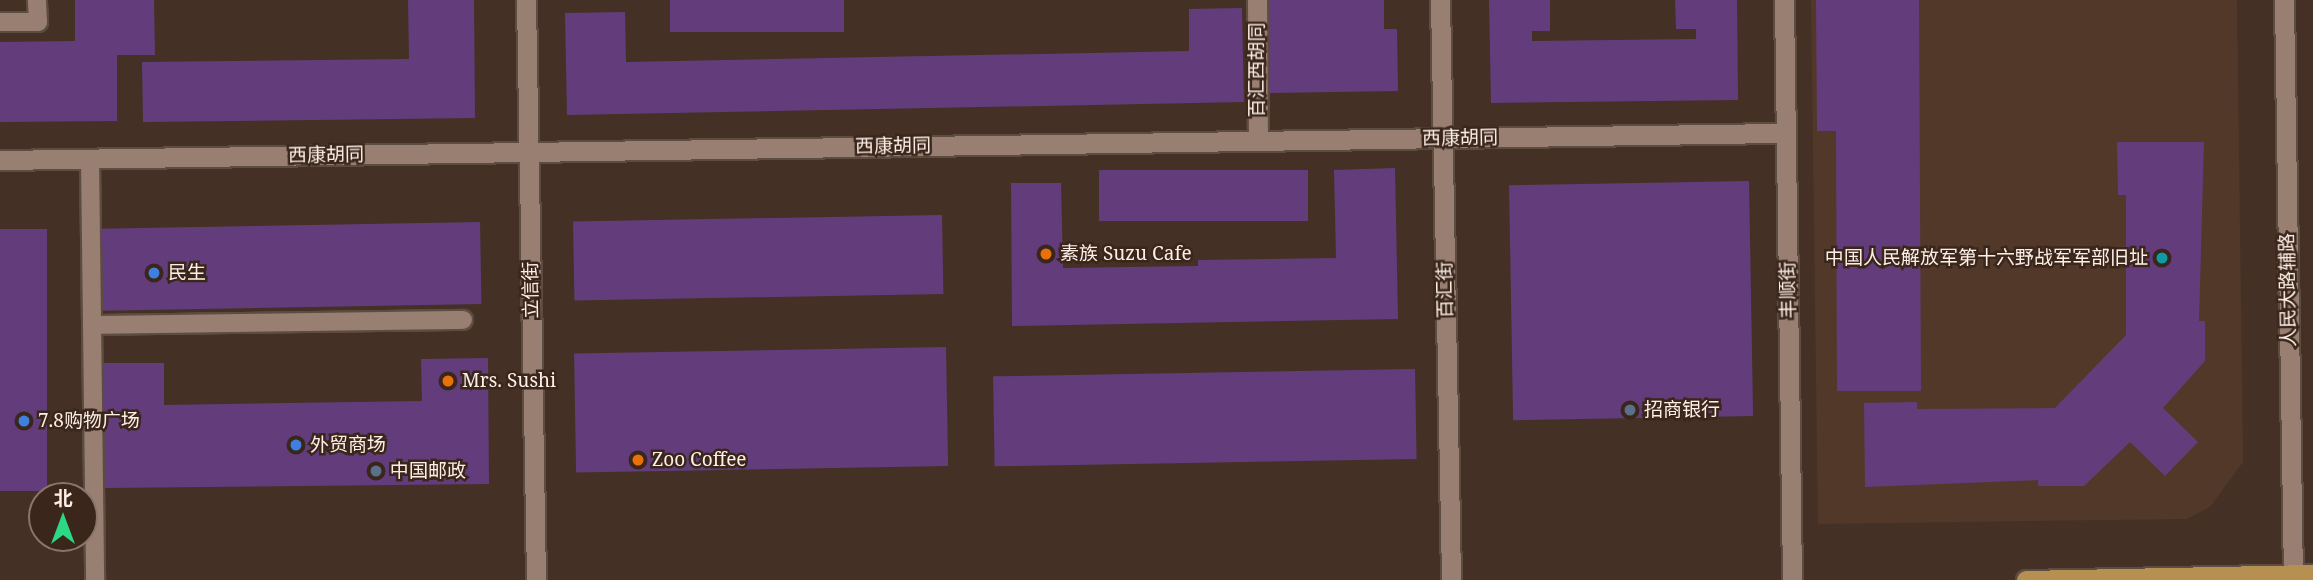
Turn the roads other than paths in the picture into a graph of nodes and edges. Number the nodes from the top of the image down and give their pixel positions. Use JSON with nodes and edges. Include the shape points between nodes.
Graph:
{"nodes":[{"id":1,"x":37,"y":0,"type":"edge"},
{"id":2,"x":526,"y":0,"type":"edge"},
{"id":3,"x":1257,"y":0,"type":"edge"},
{"id":4,"x":1440,"y":0,"type":"edge"},
{"id":5,"x":1784,"y":0,"type":"edge"},
{"id":6,"x":2284,"y":0,"type":"edge"},
{"id":7,"x":0,"y":22,"type":"edge"},
{"id":8,"x":1786,"y":133,"type":"junction"},
{"id":9,"x":1443,"y":138,"type":"junction"},
{"id":10,"x":1258,"y":141,"type":"junction"},
{"id":11,"x":529,"y":152,"type":"junction"},
{"id":12,"x":90,"y":159,"type":"junction"},
{"id":13,"x":0,"y":160,"type":"edge"},
{"id":14,"x":463,"y":320,"type":"dead end"},
{"id":15,"x":92,"y":325,"type":"junction"},
{"id":16,"x":2313,"y":574,"type":"edge"},
{"id":17,"x":2293,"y":577,"type":"edge"},
{"id":18,"x":95,"y":580,"type":"edge"},
{"id":19,"x":536,"y":580,"type":"edge"},
{"id":20,"x":1451,"y":580,"type":"edge"},
{"id":21,"x":1792,"y":580,"type":"edge"},
{"id":22,"x":2026,"y":580,"type":"edge"}],
"edges":[{"from":1,"to":7,"type":"lane","via":[[38,22]]},
{"from":2,"to":11,"type":"street","name":"立信街"},
{"from":3,"to":10,"type":"street","name":"百汇西胡同"},
{"from":4,"to":9,"type":"street","name":"百汇街"},
{"from":5,"to":8,"type":"street","name":"丰顺街"},
{"from":6,"to":17,"type":"street","name":"人民大路辅路"},
{"from":8,"to":9,"type":"street","name":"西康胡同"},
{"from":8,"to":21,"type":"street","name":"丰顺街"},
{"from":9,"to":10,"type":"street","name":"西康胡同"},
{"from":9,"to":20,"type":"street","name":"百汇街"},
{"from":10,"to":11,"type":"street","name":"西康胡同"},
{"from":11,"to":12,"type":"street","name":"西康胡同"},
{"from":11,"to":19,"type":"street","name":"立信街"},
{"from":12,"to":13,"type":"street","name":"西康胡同"},
{"from":12,"to":15,"type":"lane"},
{"from":14,"to":15,"type":"lane"},
{"from":15,"to":18,"type":"lane"},
{"from":16,"to":17,"type":"main road"},
{"from":17,"to":22,"type":"main road"}]}
